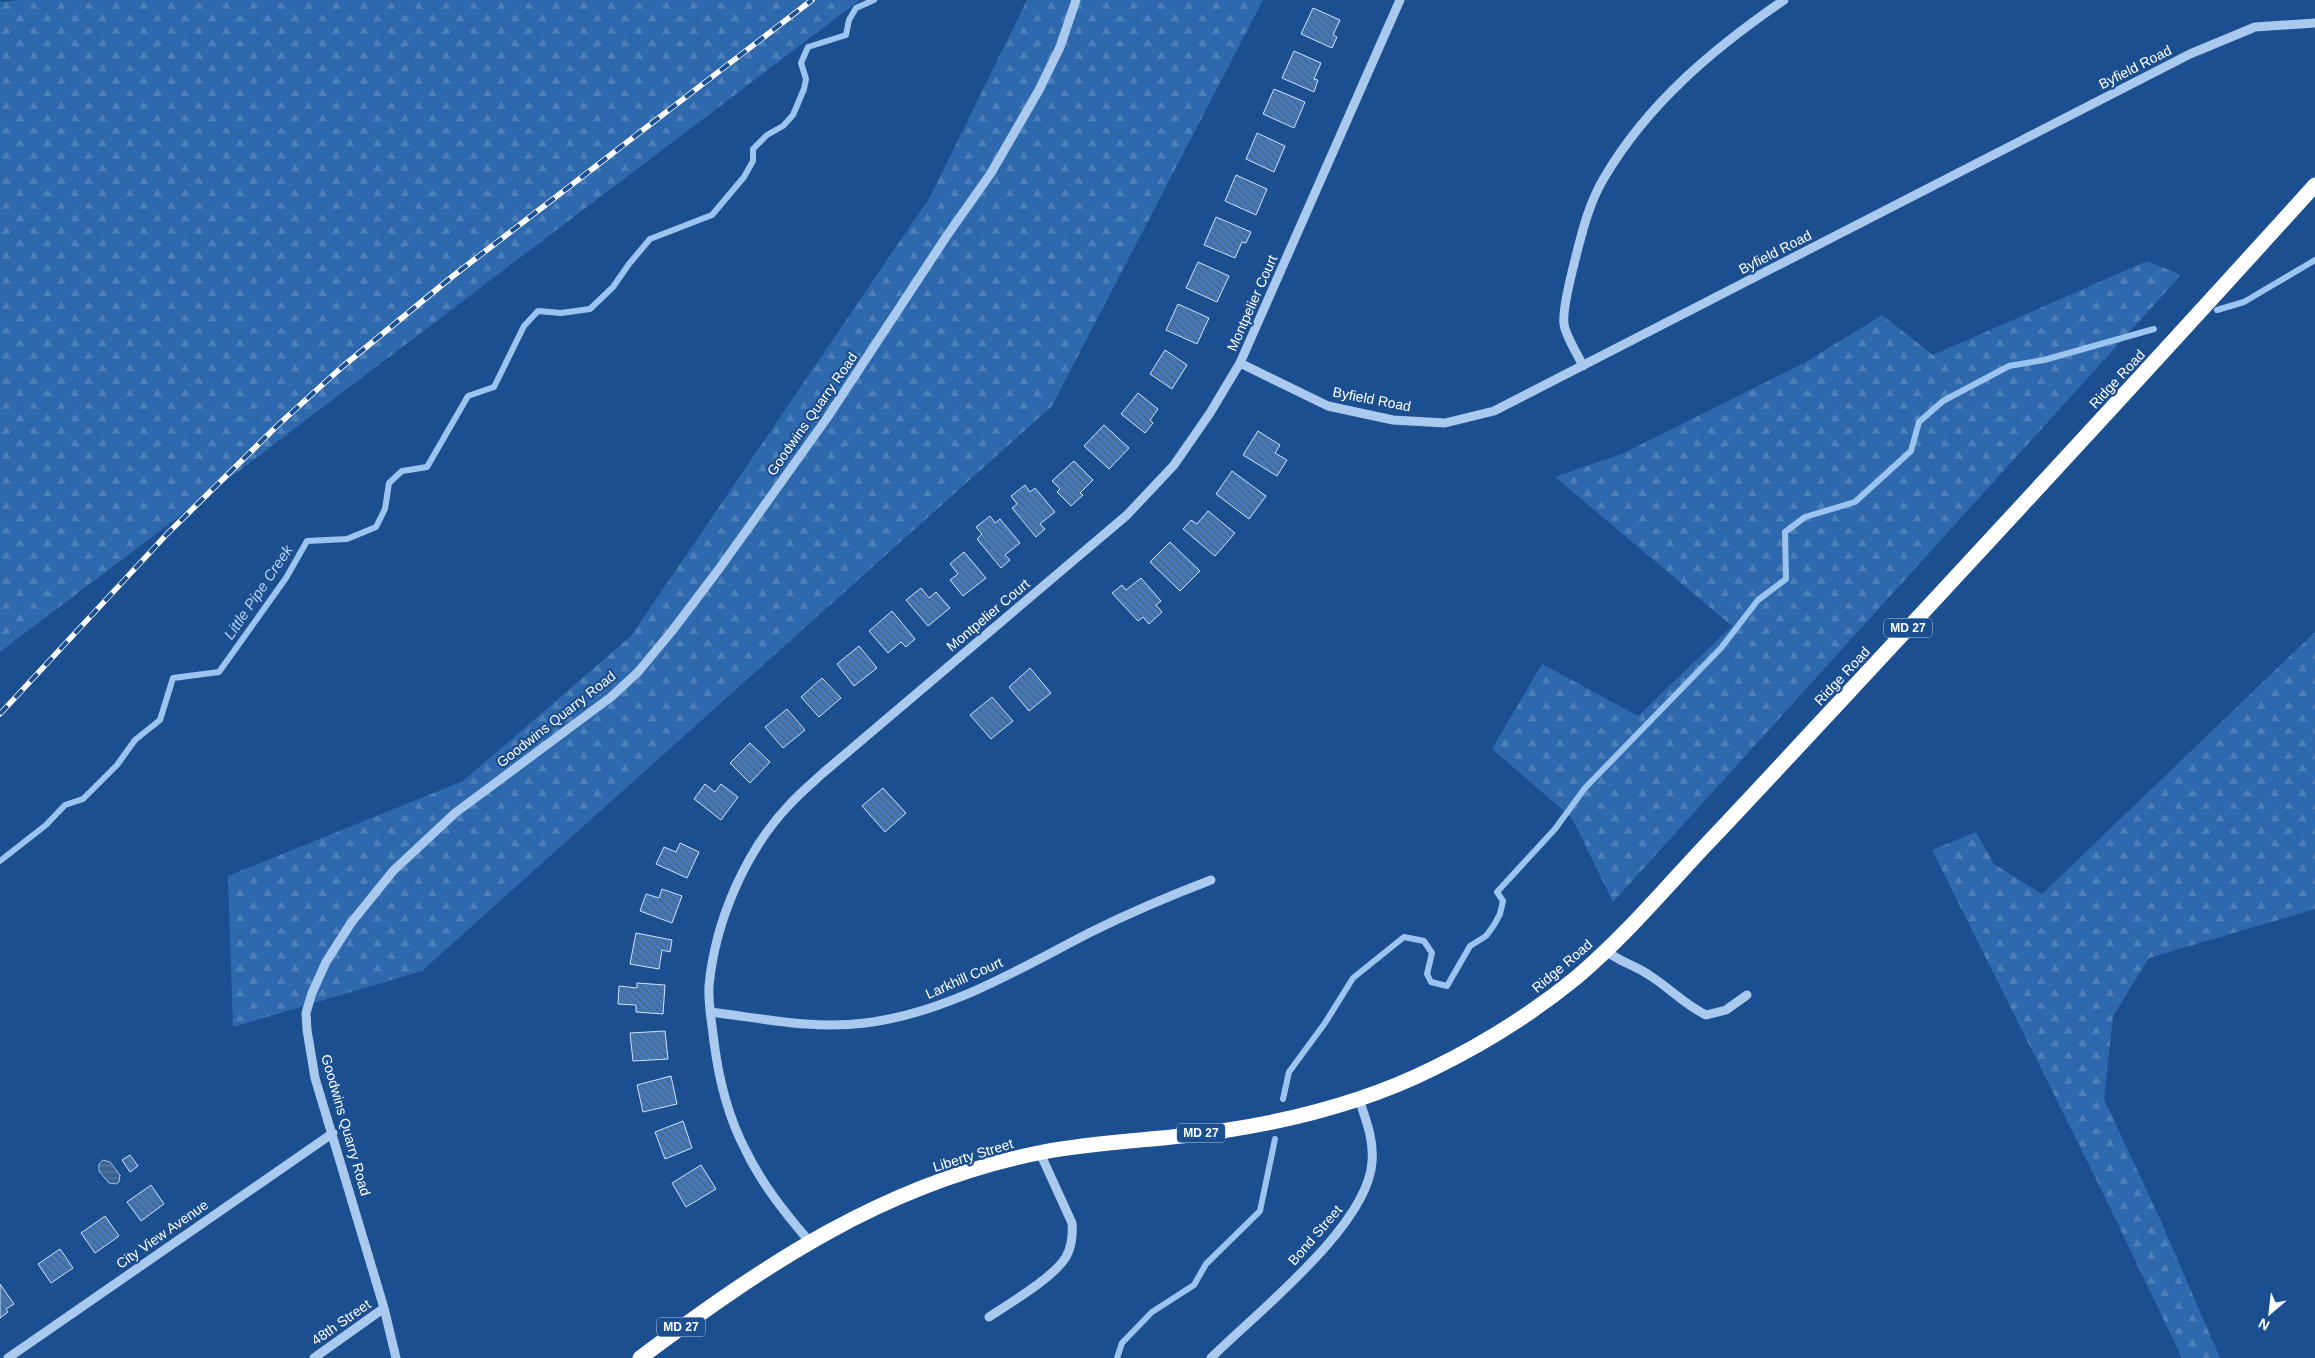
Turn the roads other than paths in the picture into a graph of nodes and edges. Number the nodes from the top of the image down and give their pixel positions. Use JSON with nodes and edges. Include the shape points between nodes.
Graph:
{"nodes":[{"id":1,"x":1076,"y":0,"type":"edge"},
{"id":2,"x":1400,"y":0,"type":"edge"},
{"id":3,"x":1784,"y":0,"type":"edge"},
{"id":4,"x":2315,"y":23,"type":"edge"},
{"id":5,"x":2315,"y":185,"type":"edge"},
{"id":6,"x":1240,"y":363,"type":"junction"},
{"id":7,"x":1583,"y":366,"type":"junction"},
{"id":8,"x":1211,"y":880,"type":"dead end"},
{"id":9,"x":1605,"y":950,"type":"junction"},
{"id":10,"x":1747,"y":995,"type":"dead end"},
{"id":11,"x":710,"y":1012,"type":"junction"},
{"id":12,"x":1359,"y":1100,"type":"junction"},
{"id":13,"x":333,"y":1133,"type":"junction"},
{"id":14,"x":1040,"y":1153,"type":"junction"},
{"id":15,"x":809,"y":1241,"type":"junction"},
{"id":16,"x":384,"y":1308,"type":"junction"},
{"id":17,"x":989,"y":1317,"type":"dead end"},
{"id":18,"x":8,"y":1358,"type":"edge"},
{"id":19,"x":314,"y":1358,"type":"edge"},
{"id":20,"x":396,"y":1358,"type":"edge"},
{"id":21,"x":640,"y":1358,"type":"edge"},
{"id":22,"x":1211,"y":1358,"type":"edge"}],
"edges":[{"from":1,"to":13,"type":"street","name":"Goodwins Quarry Road","via":[[1060,47],[1039,90],[991,174],[827,418],[672,631],[638,672],[611,697],[455,813],[393,871],[350,923],[326,962],[306,1013],[315,1078]]},
{"from":2,"to":6,"type":"street","name":"Montpelier Court"},
{"from":3,"to":7,"type":"street","via":[[1739,31],[1672,88],[1633,135],[1604,179],[1584,225],[1570,280],[1564,324]]},
{"from":4,"to":7,"type":"street","name":"Byfield Road","via":[[2255,27],[2190,54]]},
{"from":5,"to":9,"type":"highway","name":"Ridge Road","number":"MD 27","via":[[1884,654]]},
{"from":6,"to":7,"type":"street","name":"Byfield Road","via":[[1328,406],[1393,420],[1445,423],[1494,411]]},
{"from":6,"to":11,"type":"street","name":"Montpelier Court","via":[[1174,465],[1127,515],[789,805],[748,864],[731,899],[715,952],[709,986]]},
{"from":8,"to":11,"type":"street","name":"Larkhill Court","via":[[1152,902],[947,1004],[907,1016],[864,1024],[814,1024]]},
{"from":9,"to":10,"type":"street","via":[[1616,960],[1648,974],[1688,1007],[1706,1015],[1726,1010]]},
{"from":9,"to":12,"type":"highway","name":"Ridge Road","number":"MD 27","via":[[1553,996],[1506,1029],[1435,1068]]},
{"from":11,"to":15,"type":"street","name":"Montpelier Court","via":[[718,1075],[737,1133],[761,1178]]},
{"from":12,"to":14,"type":"highway","name":"Liberty Street","number":"MD 27","via":[[1218,1132]]},
{"from":12,"to":22,"type":"street","name":"Bond Street","via":[[1372,1140],[1369,1179],[1360,1203],[1327,1246]]},
{"from":13,"to":16,"type":"street","name":"Goodwins Quarry Road"},
{"from":13,"to":18,"type":"street","name":"City View Avenue"},
{"from":14,"to":15,"type":"highway","name":"Liberty Street","number":"MD 27","via":[[920,1189],[869,1209]]},
{"from":14,"to":17,"type":"street","via":[[1072,1223],[1070,1248],[1052,1272]]},
{"from":15,"to":21,"type":"highway","name":"Liberty Street","number":"MD 27","via":[[723,1296]]},
{"from":16,"to":19,"type":"street","name":"48th Street"},
{"from":16,"to":20,"type":"street","name":"Goodwins Quarry Road"}]}
